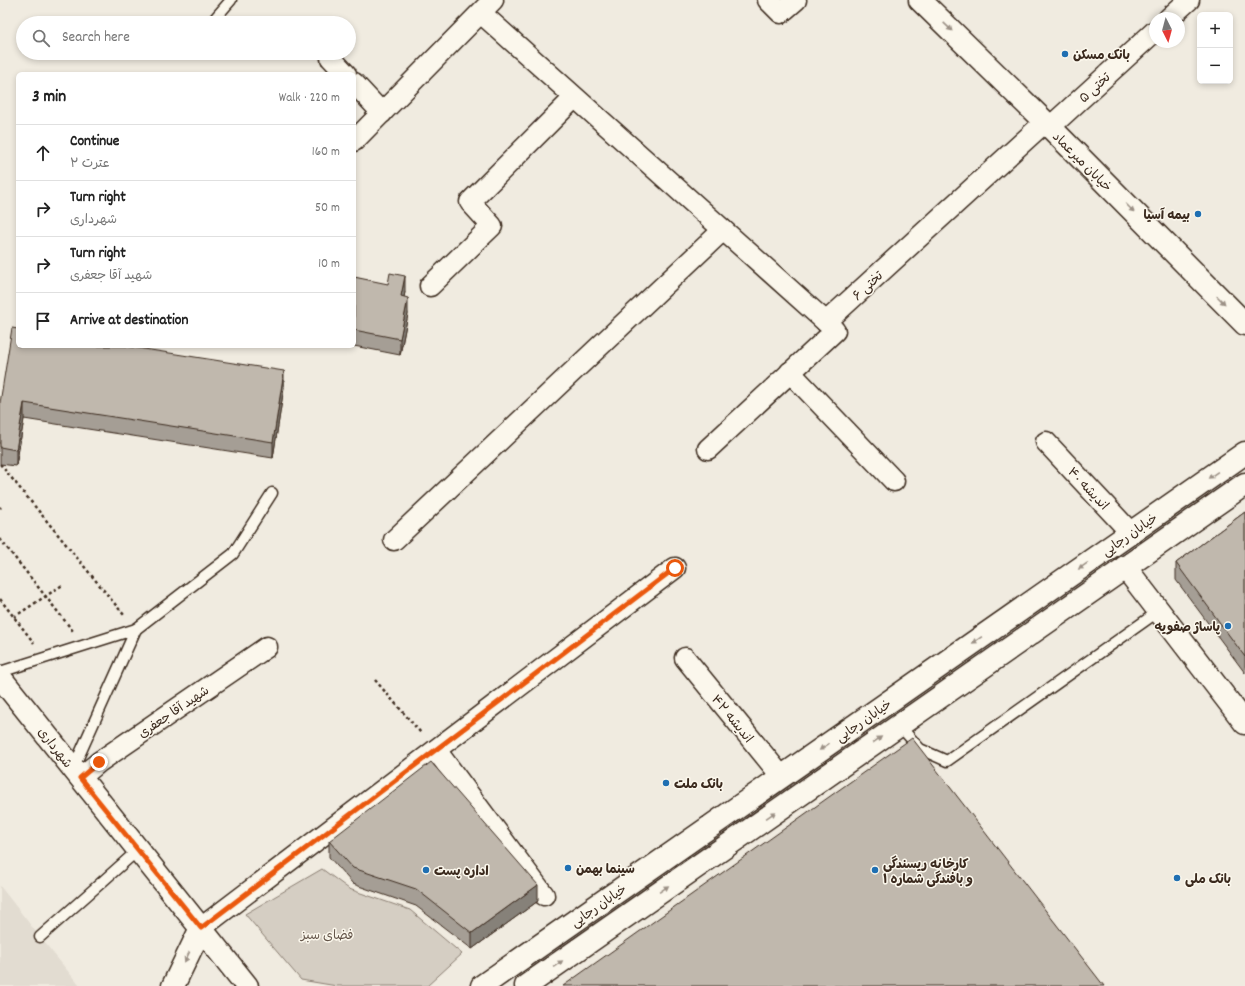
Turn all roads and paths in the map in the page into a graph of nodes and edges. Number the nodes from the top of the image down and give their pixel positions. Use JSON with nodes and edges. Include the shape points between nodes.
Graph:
{"nodes":[{"id":1,"x":231,"y":0,"type":"edge"},
{"id":2,"x":768,"y":0,"type":"edge"},
{"id":3,"x":796,"y":0,"type":"edge"},
{"id":4,"x":920,"y":0,"type":"edge"},
{"id":5,"x":1189,"y":0,"type":"edge"},
{"id":6,"x":487,"y":6,"type":"edge"},
{"id":7,"x":1176,"y":12,"type":"edge"},
{"id":8,"x":216,"y":16,"type":"edge"},
{"id":9,"x":1149,"y":36,"type":"edge"},
{"id":10,"x":333,"y":60,"type":"edge"},
{"id":11,"x":344,"y":72,"type":"edge"},
{"id":12,"x":356,"y":85,"type":"edge"},
{"id":13,"x":574,"y":98,"type":"junction"},
{"id":14,"x":382,"y":113,"type":"junction"},
{"id":15,"x":1047,"y":124,"type":"junction"},
{"id":16,"x":356,"y":139,"type":"edge"},
{"id":17,"x":722,"y":230,"type":"junction"},
{"id":18,"x":430,"y":286,"type":"dead end"},
{"id":19,"x":826,"y":322,"type":"junction"},
{"id":20,"x":1245,"y":324,"type":"edge"},
{"id":21,"x":790,"y":372,"type":"junction"},
{"id":22,"x":1046,"y":442,"type":"dead end"},
{"id":23,"x":708,"y":449,"type":"dead end"},
{"id":24,"x":1245,"y":453,"type":"edge"},
{"id":25,"x":0,"y":464,"type":"edge"},
{"id":26,"x":894,"y":481,"type":"dead end"},
{"id":27,"x":1245,"y":484,"type":"edge"},
{"id":28,"x":272,"y":493,"type":"dead end"},
{"id":29,"x":1131,"y":533,"type":"junction"},
{"id":30,"x":0,"y":539,"type":"edge"},
{"id":31,"x":394,"y":540,"type":"dead end"},
{"id":32,"x":1126,"y":567,"type":"junction"},
{"id":33,"x":675,"y":568,"type":"dead end"},
{"id":34,"x":64,"y":584,"type":"dead end"},
{"id":35,"x":45,"y":596,"type":"junction"},
{"id":36,"x":0,"y":599,"type":"edge"},
{"id":37,"x":1159,"y":611,"type":"junction"},
{"id":38,"x":14,"y":617,"type":"junction"},
{"id":39,"x":136,"y":629,"type":"junction"},
{"id":40,"x":84,"y":645,"type":"junction"},
{"id":41,"x":267,"y":647,"type":"dead end"},
{"id":42,"x":46,"y":658,"type":"junction"},
{"id":43,"x":684,"y":658,"type":"dead end"},
{"id":44,"x":0,"y":672,"type":"edge"},
{"id":45,"x":0,"y":677,"type":"edge"},
{"id":46,"x":375,"y":680,"type":"dead end"},
{"id":47,"x":1245,"y":723,"type":"edge"},
{"id":48,"x":899,"y":725,"type":"junction"},
{"id":49,"x":436,"y":750,"type":"junction"},
{"id":50,"x":76,"y":773,"type":"junction"},
{"id":51,"x":782,"y":777,"type":"junction"},
{"id":52,"x":138,"y":850,"type":"junction"},
{"id":53,"x":544,"y":895,"type":"dead end"},
{"id":54,"x":201,"y":928,"type":"junction"},
{"id":55,"x":40,"y":936,"type":"dead end"},
{"id":56,"x":173,"y":986,"type":"edge"},
{"id":57,"x":247,"y":986,"type":"edge"},
{"id":58,"x":482,"y":986,"type":"edge"},
{"id":59,"x":526,"y":986,"type":"edge"}],
"edges":[{"from":1,"to":8,"type":"lane"},
{"from":2,"to":3,"type":"street","via":[[781,13]]},
{"from":4,"to":15,"type":"main road","name":"خیابان میرعماد","one_way":true},
{"from":5,"to":7,"type":"street"},
{"from":6,"to":13,"type":"street"},
{"from":6,"to":14,"type":"street"},
{"from":9,"to":15,"type":"street","name":"تختی ۵"},
{"from":10,"to":11,"type":"street"},
{"from":12,"to":14,"type":"street"},
{"from":13,"to":17,"type":"street"},
{"from":13,"to":18,"type":"street","via":[[470,202],[492,226]]},
{"from":14,"to":16,"type":"street"},
{"from":15,"to":19,"type":"street","name":"تختی ۶"},
{"from":15,"to":20,"type":"main road","name":"خیابان میرعماد","one_way":true},
{"from":17,"to":19,"type":"street"},
{"from":17,"to":31,"type":"street"},
{"from":19,"to":21,"type":"street","via":[[835,331]]},
{"from":21,"to":23,"type":"street"},
{"from":21,"to":26,"type":"street"},
{"from":22,"to":29,"type":"street","name":"اندیشه ۴۰"},
{"from":24,"to":29,"type":"main road","name":"خیابان رجایی","one_way":true},
{"from":25,"to":39,"type":"path"},
{"from":27,"to":32,"type":"main road","name":"خیابان رجایی"},
{"from":28,"to":39,"type":"lane","via":[[233,554]]},
{"from":29,"to":51,"type":"main road","name":"خیابان رجایی","one_way":true},
{"from":30,"to":35,"type":"path"},
{"from":32,"to":37,"type":"main road"},
{"from":32,"to":48,"type":"main road","name":"خیابان رجایی"},
{"from":33,"to":49,"type":"street"},
{"from":34,"to":35,"type":"path"},
{"from":35,"to":38,"type":"path"},
{"from":35,"to":40,"type":"path"},
{"from":36,"to":38,"type":"path"},
{"from":37,"to":47,"type":"main road"},
{"from":37,"to":48,"type":"lane","via":[[948,761],[920,749]]},
{"from":38,"to":42,"type":"path"},
{"from":39,"to":40,"type":"lane"},
{"from":39,"to":50,"type":"lane"},
{"from":40,"to":42,"type":"lane"},
{"from":41,"to":50,"type":"street","name":"شهید آقا جعفری","via":[[99,762]]},
{"from":42,"to":44,"type":"lane"},
{"from":43,"to":51,"type":"street","name":"اندیشه ۴۲"},
{"from":45,"to":50,"type":"main road","name":"شهرداری"},
{"from":46,"to":49,"type":"path"},
{"from":59,"to":48,"type":"main road","name":"خیابان رجایی","one_way":true},
{"from":49,"to":53,"type":"street"},
{"from":49,"to":54,"type":"street"},
{"from":50,"to":52,"type":"main road","name":"شهرداری"},
{"from":51,"to":58,"type":"main road","name":"خیابان رجایی"},
{"from":52,"to":54,"type":"main road","name":"شهرداری"},
{"from":52,"to":55,"type":"lane"},
{"from":54,"to":56,"type":"main road","one_way":true},
{"from":54,"to":57,"type":"main road","name":"شهرداری"}]}
